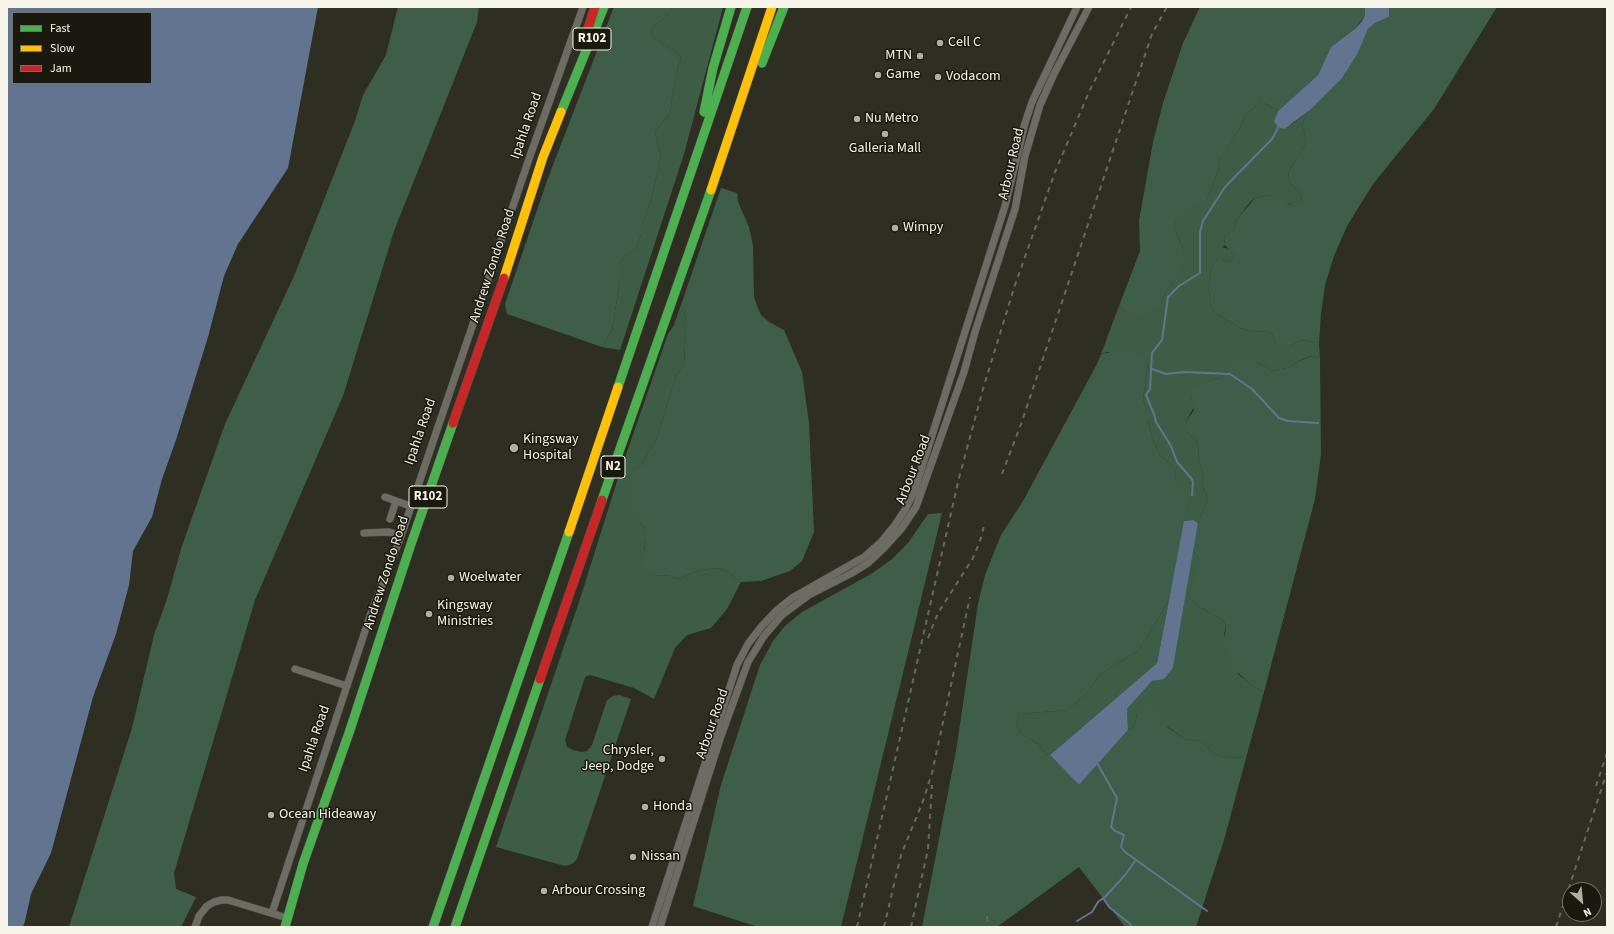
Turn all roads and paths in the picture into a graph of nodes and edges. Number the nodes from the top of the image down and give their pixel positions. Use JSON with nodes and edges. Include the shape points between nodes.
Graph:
{"nodes":[{"id":1,"x":583,"y":7,"type":"edge"},
{"id":2,"x":595,"y":7,"type":"edge"},
{"id":3,"x":604,"y":7,"type":"edge"},
{"id":4,"x":731,"y":7,"type":"edge"},
{"id":5,"x":747,"y":7,"type":"edge"},
{"id":6,"x":772,"y":7,"type":"edge"},
{"id":7,"x":784,"y":7,"type":"edge"},
{"id":8,"x":1077,"y":7,"type":"edge"},
{"id":9,"x":1089,"y":7,"type":"edge"},
{"id":10,"x":577,"y":70,"type":"junction"},
{"id":11,"x":1047,"y":70,"type":"junction"},
{"id":12,"x":1054,"y":74,"type":"junction"},
{"id":13,"x":691,"y":174,"type":"junction"},
{"id":14,"x":707,"y":201,"type":"junction"},
{"id":15,"x":385,"y":498,"type":"dead end"},
{"id":16,"x":396,"y":501,"type":"junction"},
{"id":17,"x":410,"y":506,"type":"junction"},
{"id":18,"x":390,"y":519,"type":"dead end"},
{"id":19,"x":364,"y":533,"type":"dead end"},
{"id":20,"x":401,"y":536,"type":"junction"},
{"id":21,"x":295,"y":669,"type":"dead end"},
{"id":22,"x":347,"y":686,"type":"junction"},
{"id":23,"x":272,"y":913,"type":"junction"},
{"id":24,"x":286,"y":922,"type":"edge"},
{"id":25,"x":195,"y":927,"type":"edge"},
{"id":26,"x":433,"y":927,"type":"edge"},
{"id":27,"x":455,"y":927,"type":"edge"},
{"id":28,"x":652,"y":927,"type":"edge"},
{"id":29,"x":660,"y":927,"type":"edge"}],
"edges":[{"from":1,"to":17,"type":"street","name":"Ipahla Road"},
{"from":2,"to":10,"type":"main road","name":"Andrew Zondo Road","number":"R102","via":[[576,65]]},
{"from":3,"to":10,"type":"main road","name":"Andrew Zondo Road","number":"R102"},
{"from":4,"to":13,"type":"main road","via":[[713,68]]},
{"from":5,"to":13,"type":"main road","number":"N2"},
{"from":6,"to":14,"type":"main road","number":"N2"},
{"from":7,"to":14,"type":"main road"},
{"from":8,"to":11,"type":"street","name":"Arbour Road"},
{"from":9,"to":12,"type":"street","name":"Arbour Road"},
{"from":10,"to":24,"type":"main road","name":"Andrew Zondo Road","number":"R102","via":[[543,157]]},
{"from":11,"to":12,"type":"street"},
{"from":11,"to":28,"type":"street","name":"Arbour Road","via":[[1025,124],[1004,206],[914,492],[905,510],[881,542],[864,557],[792,598],[776,610],[748,644],[737,665]]},
{"from":12,"to":29,"type":"street","name":"Arbour Road","via":[[1040,105],[1025,156],[1015,209],[964,372],[916,507],[902,528],[868,562],[809,595],[782,615],[764,636],[748,662]]},
{"from":13,"to":26,"type":"main road","number":"N2"},
{"from":14,"to":27,"type":"main road","number":"N2"},
{"from":15,"to":16,"type":"street"},
{"from":16,"to":17,"type":"street"},
{"from":16,"to":18,"type":"street"},
{"from":17,"to":20,"type":"street","name":"Ipahla Road"},
{"from":19,"to":20,"type":"street","via":[[388,532]]},
{"from":20,"to":22,"type":"street","name":"Ipahla Road","via":[[370,616]]},
{"from":21,"to":22,"type":"street"},
{"from":22,"to":23,"type":"street","name":"Ipahla Road"},
{"from":23,"to":24,"type":"street"},
{"from":23,"to":25,"type":"street","via":[[222,900],[207,906]]}]}
